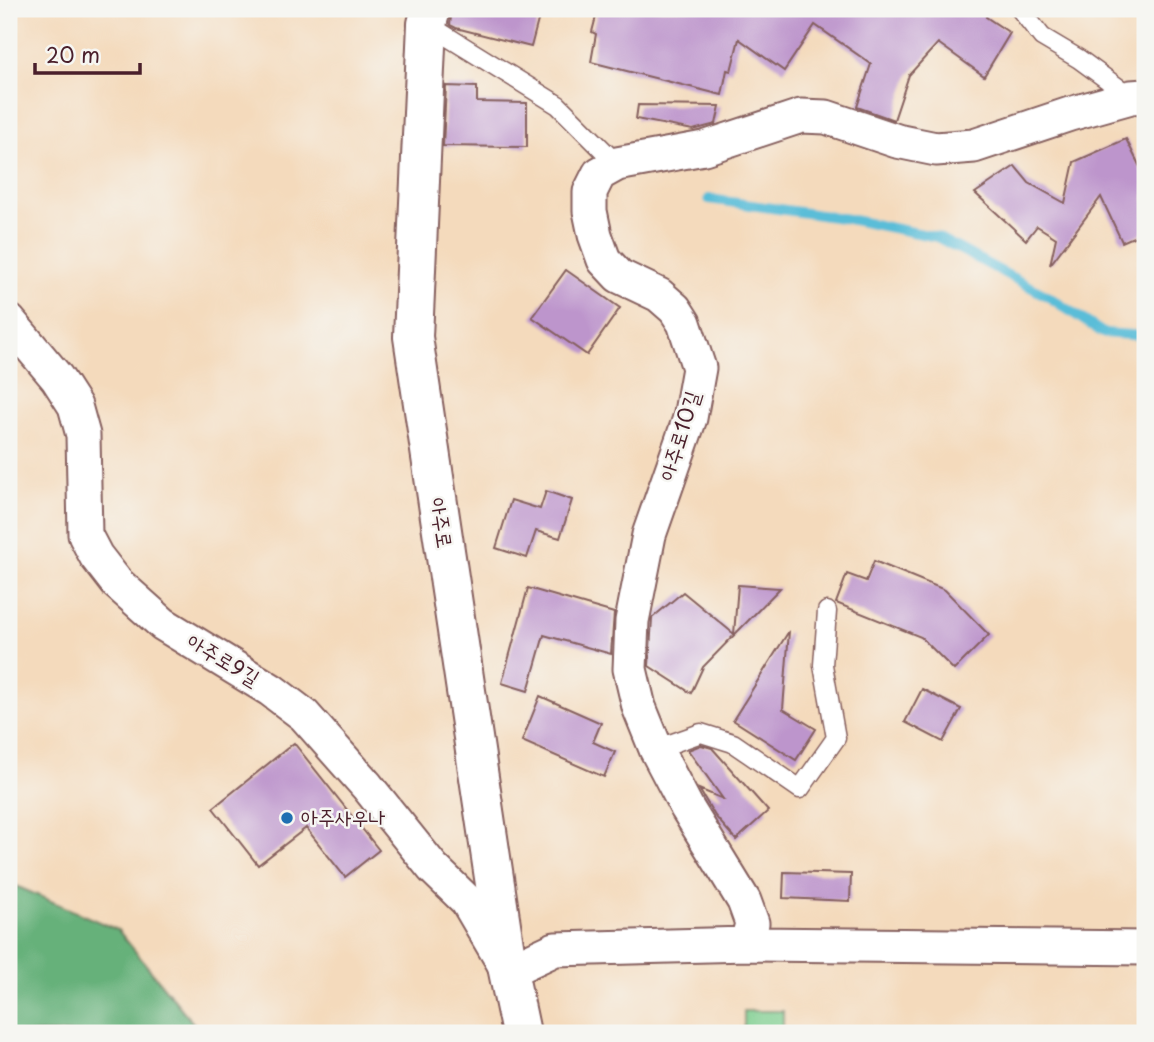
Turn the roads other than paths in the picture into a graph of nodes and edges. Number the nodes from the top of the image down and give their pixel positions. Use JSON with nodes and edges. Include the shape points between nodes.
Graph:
{"nodes":[{"id":1,"x":1020,"y":9,"type":"edge"},
{"id":2,"x":425,"y":14,"type":"edge"},
{"id":3,"x":1138,"y":96,"type":"edge"},
{"id":4,"x":617,"y":164,"type":"junction"},
{"id":5,"x":9,"y":321,"type":"edge"},
{"id":6,"x":827,"y":611,"type":"dead end"},
{"id":7,"x":656,"y":749,"type":"junction"},
{"id":8,"x":747,"y":944,"type":"junction"},
{"id":9,"x":1145,"y":948,"type":"edge"},
{"id":10,"x":508,"y":971,"type":"junction"},
{"id":11,"x":521,"y":1033,"type":"edge"}],
"edges":[{"from":1,"to":3,"type":"lane","via":[[1042,37]]},
{"from":2,"to":4,"type":"lane","via":[[558,104]]},
{"from":2,"to":10,"type":"street","name":"아주로","via":[[413,337]]},
{"from":3,"to":4,"type":"street","via":[[974,146],[936,149],[827,117],[801,116],[704,148]]},
{"from":4,"to":7,"type":"street","name":"아주로10길","via":[[598,174],[590,192],[590,211],[604,260],[619,276],[659,295],[675,309],[699,368],[690,418],[649,535],[632,621],[630,669]]},
{"from":5,"to":10,"type":"street","name":"아주로9길","via":[[58,378],[75,406],[83,435],[85,535],[96,556],[117,583],[163,624],[304,715],[433,868],[467,901]]},
{"from":6,"to":7,"type":"lane","via":[[823,665],[836,738],[800,789],[733,743],[701,733]]},
{"from":7,"to":8,"type":"street","name":"아주로10길","via":[[744,901],[752,923]]},
{"from":8,"to":9,"type":"street"},
{"from":8,"to":10,"type":"street","via":[[555,949]]},
{"from":10,"to":11,"type":"street","name":"아주로"}]}
